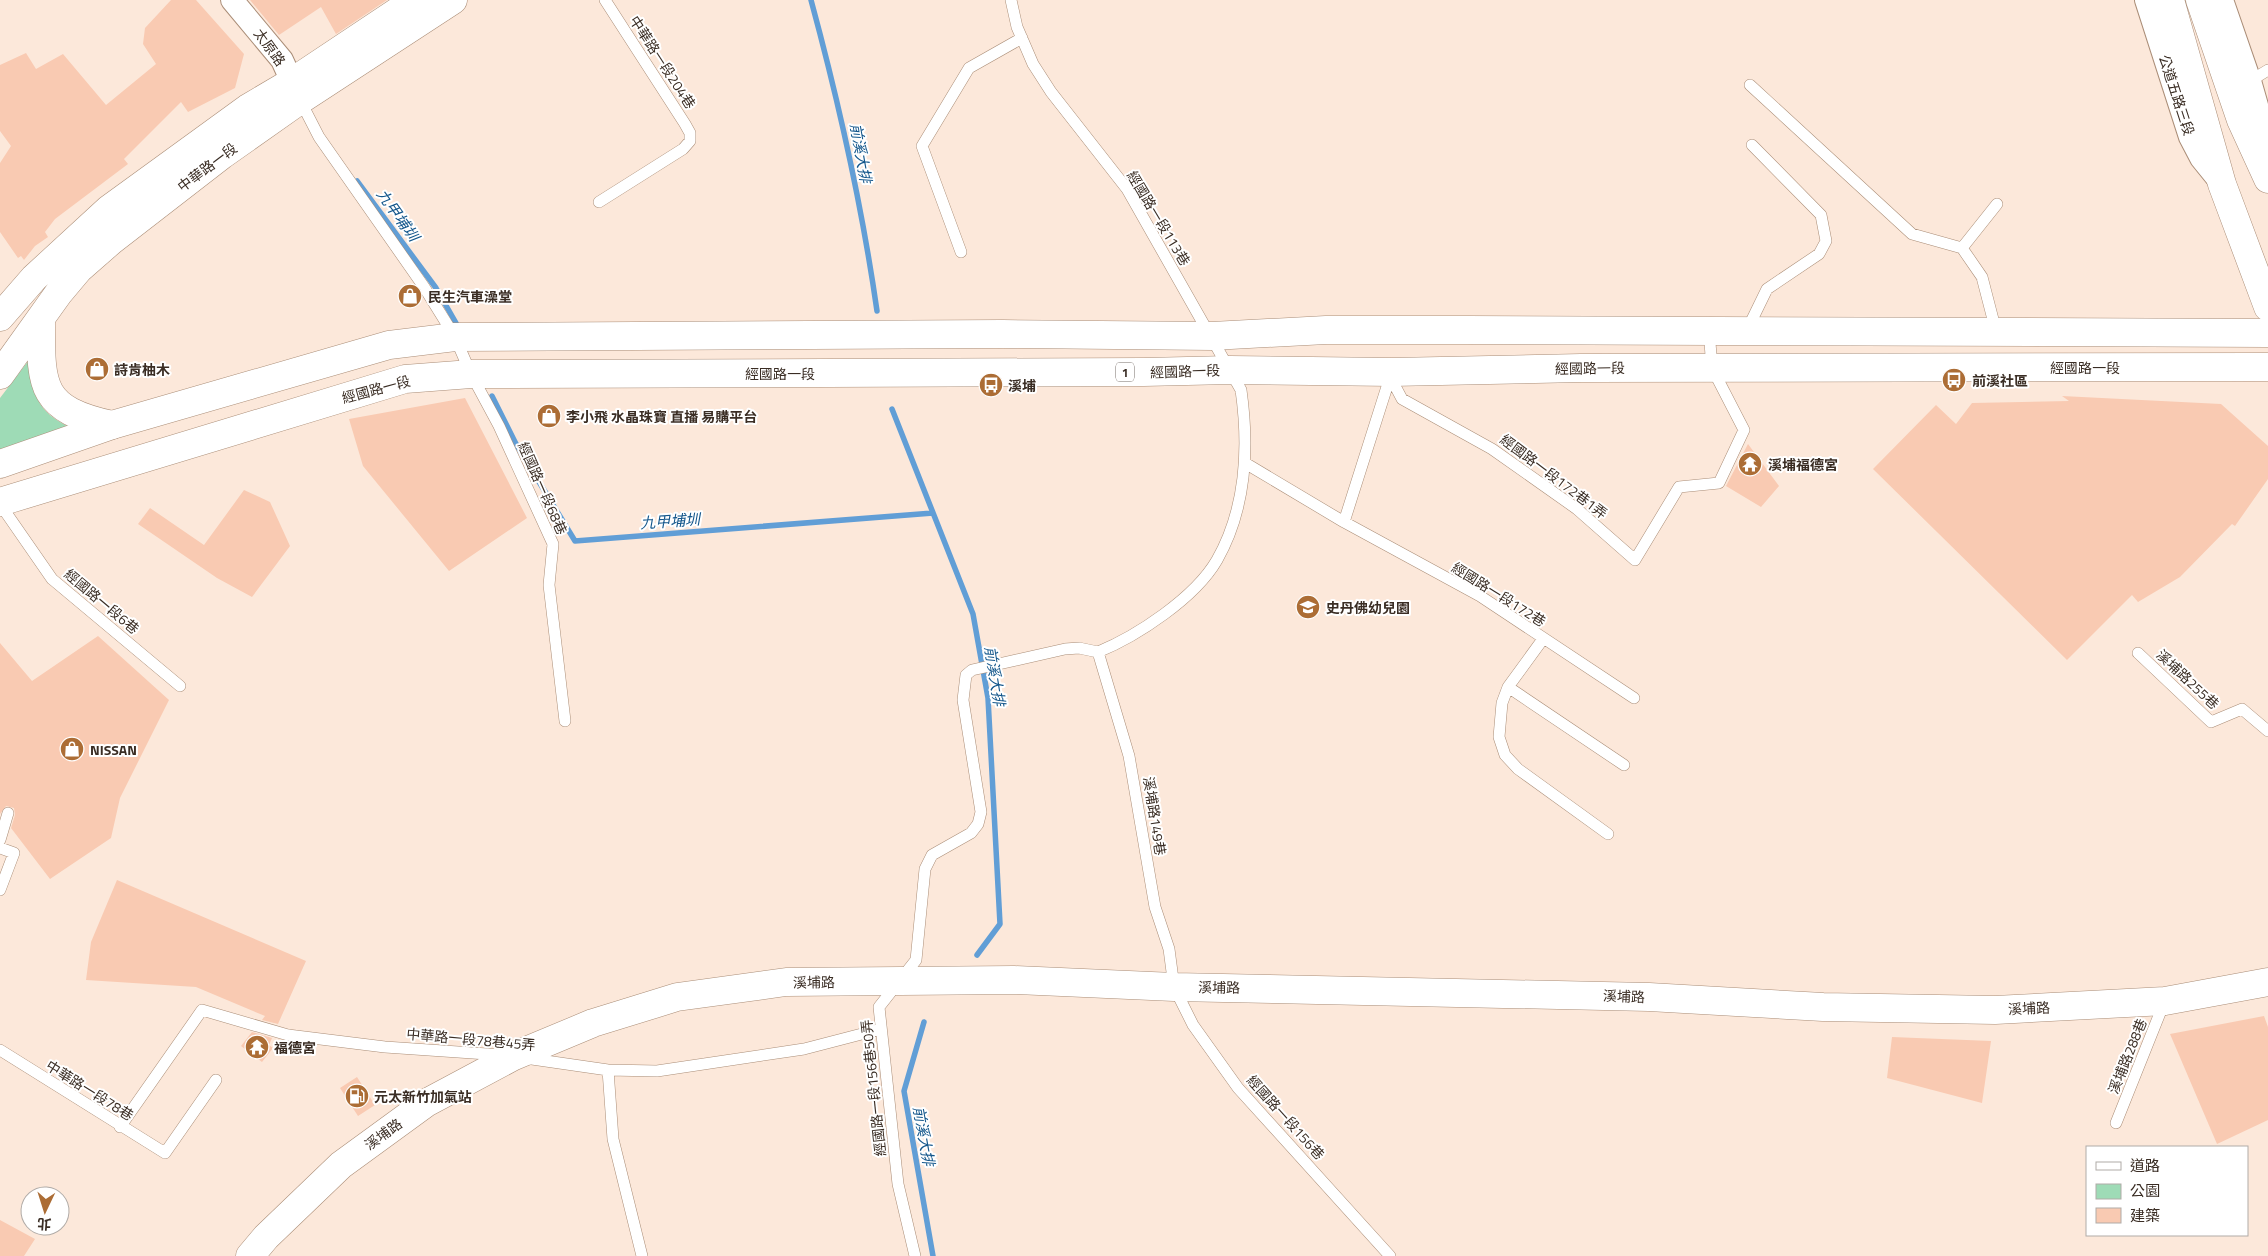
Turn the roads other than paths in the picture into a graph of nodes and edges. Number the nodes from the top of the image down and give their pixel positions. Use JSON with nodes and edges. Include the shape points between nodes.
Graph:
{"nodes":[{"id":1,"x":232,"y":0,"type":"edge"},
{"id":2,"x":415,"y":0,"type":"edge"},
{"id":3,"x":453,"y":0,"type":"edge"},
{"id":4,"x":605,"y":0,"type":"edge"},
{"id":5,"x":1011,"y":0,"type":"edge"},
{"id":6,"x":2146,"y":0,"type":"edge"},
{"id":7,"x":2170,"y":0,"type":"edge"},
{"id":8,"x":2200,"y":0,"type":"edge"},
{"id":9,"x":2222,"y":0,"type":"edge"},
{"id":10,"x":1022,"y":38,"type":"junction"},
{"id":11,"x":2259,"y":75,"type":"edge"},
{"id":12,"x":1750,"y":85,"type":"dead end"},
{"id":13,"x":296,"y":91,"type":"junction"},
{"id":14,"x":2268,"y":144,"type":"edge"},
{"id":15,"x":1752,"y":145,"type":"dead end"},
{"id":16,"x":2268,"y":179,"type":"edge"},
{"id":17,"x":2222,"y":184,"type":"junction"},
{"id":18,"x":599,"y":202,"type":"dead end"},
{"id":19,"x":1998,"y":204,"type":"dead end"},
{"id":20,"x":1962,"y":248,"type":"junction"},
{"id":21,"x":961,"y":252,"type":"dead end"},
{"id":22,"x":2268,"y":306,"type":"edge"},
{"id":23,"x":0,"y":317,"type":"edge"},
{"id":24,"x":41,"y":320,"type":"junction"},
{"id":25,"x":1709,"y":330,"type":"junction"},
{"id":26,"x":1746,"y":330,"type":"junction"},
{"id":27,"x":1996,"y":331,"type":"junction"},
{"id":28,"x":2268,"y":333,"type":"edge"},
{"id":29,"x":1212,"y":336,"type":"junction"},
{"id":30,"x":455,"y":337,"type":"junction"},
{"id":31,"x":2268,"y":367,"type":"edge"},
{"id":32,"x":1712,"y":368,"type":"junction"},
{"id":33,"x":1230,"y":370,"type":"junction"},
{"id":34,"x":1392,"y":372,"type":"junction"},
{"id":35,"x":471,"y":374,"type":"junction"},
{"id":36,"x":0,"y":376,"type":"edge"},
{"id":37,"x":112,"y":425,"type":"junction"},
{"id":38,"x":1245,"y":463,"type":"junction"},
{"id":39,"x":0,"y":464,"type":"edge"},
{"id":40,"x":0,"y":503,"type":"edge"},
{"id":41,"x":1344,"y":522,"type":"junction"},
{"id":42,"x":1543,"y":639,"type":"junction"},
{"id":43,"x":1098,"y":652,"type":"junction"},
{"id":44,"x":2138,"y":653,"type":"dead end"},
{"id":45,"x":180,"y":686,"type":"dead end"},
{"id":46,"x":1508,"y":688,"type":"junction"},
{"id":47,"x":1634,"y":698,"type":"dead end"},
{"id":48,"x":565,"y":721,"type":"dead end"},
{"id":49,"x":2268,"y":731,"type":"edge"},
{"id":50,"x":1624,"y":765,"type":"dead end"},
{"id":51,"x":8,"y":814,"type":"dead end"},
{"id":52,"x":1608,"y":834,"type":"dead end"},
{"id":53,"x":0,"y":840,"type":"edge"},
{"id":54,"x":0,"y":848,"type":"edge"},
{"id":55,"x":0,"y":890,"type":"edge"},
{"id":56,"x":898,"y":981,"type":"junction"},
{"id":57,"x":2268,"y":982,"type":"edge"},
{"id":58,"x":1174,"y":987,"type":"junction"},
{"id":59,"x":2165,"y":1001,"type":"junction"},
{"id":60,"x":881,"y":1029,"type":"junction"},
{"id":61,"x":0,"y":1050,"type":"edge"},
{"id":62,"x":514,"y":1056,"type":"junction"},
{"id":63,"x":608,"y":1070,"type":"junction"},
{"id":64,"x":216,"y":1080,"type":"dead end"},
{"id":65,"x":2116,"y":1123,"type":"dead end"},
{"id":66,"x":120,"y":1127,"type":"junction"},
{"id":67,"x":250,"y":1256,"type":"edge"},
{"id":68,"x":642,"y":1256,"type":"edge"},
{"id":69,"x":915,"y":1256,"type":"edge"},
{"id":70,"x":1390,"y":1256,"type":"edge"}],
"edges":[{"from":1,"to":13,"type":"street","name":"太原路","via":[[282,60]]},
{"from":2,"to":13,"type":"main road","name":"中華路一段"},
{"from":3,"to":13,"type":"main road","name":"中華路一段"},
{"from":4,"to":18,"type":"lane","name":"中華路一段204巷","via":[[685,124],[690,141],[683,149]]},
{"from":5,"to":10,"type":"lane","name":"經國路一段113巷"},
{"from":6,"to":17,"type":"street","name":"公道五路三段","via":[[2190,136],[2201,158]]},
{"from":7,"to":17,"type":"main road","name":"公道五路三段"},
{"from":8,"to":16,"type":"main road","via":[[2241,120]]},
{"from":9,"to":11,"type":"street"},
{"from":10,"to":21,"type":"lane","via":[[969,68],[922,146]]},
{"from":10,"to":29,"type":"lane","name":"經國路一段113巷","via":[[1033,64],[1051,92],[1127,189]]},
{"from":11,"to":14,"type":"street"},
{"from":12,"to":20,"type":"lane","via":[[1912,234]]},
{"from":13,"to":23,"type":"main road","name":"中華路一段","via":[[248,108],[109,209],[34,278]]},
{"from":13,"to":24,"type":"main road","name":"中華路一段","via":[[222,155],[79,269]]},
{"from":13,"to":30,"type":"lane","name":"經國路一段68巷","via":[[319,137]]},
{"from":15,"to":26,"type":"lane","via":[[1821,215],[1826,241],[1819,254],[1767,289]]},
{"from":17,"to":22,"type":"main road","name":"公道五路三段"},
{"from":19,"to":20,"type":"lane"},
{"from":20,"to":27,"type":"lane","via":[[1982,277]]},
{"from":24,"to":36,"type":"main road","name":"中華路一段"},
{"from":24,"to":37,"type":"main road","via":[[46,388],[62,407],[87,420]]},
{"from":25,"to":26,"type":"main road"},
{"from":25,"to":29,"type":"main road","via":[[1335,330]]},
{"from":25,"to":32,"type":"lane","name":"經國路一段172巷1弄"},
{"from":26,"to":27,"type":"main road"},
{"from":27,"to":28,"type":"main road"},
{"from":29,"to":30,"type":"main road"},
{"from":29,"to":33,"type":"lane","name":"經國路一段113巷"},
{"from":30,"to":35,"type":"lane","name":"經國路一段68巷"},
{"from":30,"to":37,"type":"main road","via":[[389,345]]},
{"from":31,"to":32,"type":"main road","name":"經國路一段","number":"1"},
{"from":32,"to":34,"type":"main road","name":"經國路一段","number":"1"},
{"from":32,"to":34,"type":"lane","name":"經國路一段172巷1弄","via":[[1744,430],[1719,483],[1679,487],[1635,560],[1577,509],[1492,449],[1402,399]]},
{"from":33,"to":34,"type":"main road","name":"經國路一段","number":"1"},
{"from":33,"to":35,"type":"main road","name":"經國路一段","number":"1"},
{"from":33,"to":38,"type":"lane","via":[[1241,390],[1246,427]]},
{"from":34,"to":41,"type":"lane"},
{"from":35,"to":40,"type":"main road","name":"經國路一段","number":"1","via":[[405,379]]},
{"from":35,"to":48,"type":"lane","name":"經國路一段68巷","via":[[499,426],[553,544],[549,585]]},
{"from":37,"to":39,"type":"main road"},
{"from":38,"to":41,"type":"lane","name":"經國路一段172巷"},
{"from":38,"to":43,"type":"lane","via":[[1239,498],[1216,562],[1177,604],[1160,617]]},
{"from":40,"to":45,"type":"lane","name":"經國路一段6巷","via":[[52,579]]},
{"from":41,"to":42,"type":"lane","name":"經國路一段172巷","via":[[1480,596]]},
{"from":42,"to":46,"type":"lane","name":"經國路一段172巷"},
{"from":42,"to":47,"type":"lane"},
{"from":43,"to":56,"type":"lane","name":"經國路一段156巷50弄","via":[[1065,649],[972,670],[966,675],[963,700],[981,812],[971,833],[932,855],[924,869],[916,960]]},
{"from":43,"to":58,"type":"lane","name":"溪埔路149巷","via":[[1129,756],[1155,907],[1169,949]]},
{"from":44,"to":49,"type":"lane","name":"溪埔路255巷","via":[[2211,722],[2242,708]]},
{"from":46,"to":50,"type":"lane"},
{"from":46,"to":52,"type":"lane","name":"經國路一段172巷","via":[[1498,722],[1505,755],[1518,769]]},
{"from":51,"to":53,"type":"lane"},
{"from":54,"to":55,"type":"lane","via":[[14,853]]},
{"from":56,"to":58,"type":"main road","name":"溪埔路","via":[[1014,980]]},
{"from":56,"to":60,"type":"lane","name":"經國路一段156巷50弄","via":[[879,1007]]},
{"from":56,"to":62,"type":"main road","name":"溪埔路","via":[[786,982],[677,997],[593,1023]]},
{"from":57,"to":59,"type":"main road","name":"溪埔路"},
{"from":58,"to":59,"type":"main road","name":"溪埔路","via":[[1649,997],[1823,1007],[1976,1009]]},
{"from":58,"to":70,"type":"lane","name":"經國路一段156巷","via":[[1193,1025],[1238,1088]]},
{"from":59,"to":65,"type":"lane","name":"溪埔路288巷"},
{"from":60,"to":63,"type":"lane","name":"中華路一段78巷45弄","via":[[804,1049],[708,1064],[657,1071]]},
{"from":60,"to":69,"type":"lane","name":"經國路一段156巷50弄","via":[[898,1184]]},
{"from":61,"to":66,"type":"lane","name":"中華路一段78巷"},
{"from":62,"to":63,"type":"lane","name":"中華路一段78巷45弄"},
{"from":62,"to":66,"type":"lane","name":"中華路一段78巷45弄","via":[[385,1047],[288,1035],[202,1010]]},
{"from":62,"to":67,"type":"main road","name":"溪埔路","via":[[426,1103],[341,1165]]},
{"from":63,"to":68,"type":"lane","via":[[613,1139]]},
{"from":64,"to":66,"type":"lane","name":"中華路一段78巷","via":[[165,1154]]}]}
